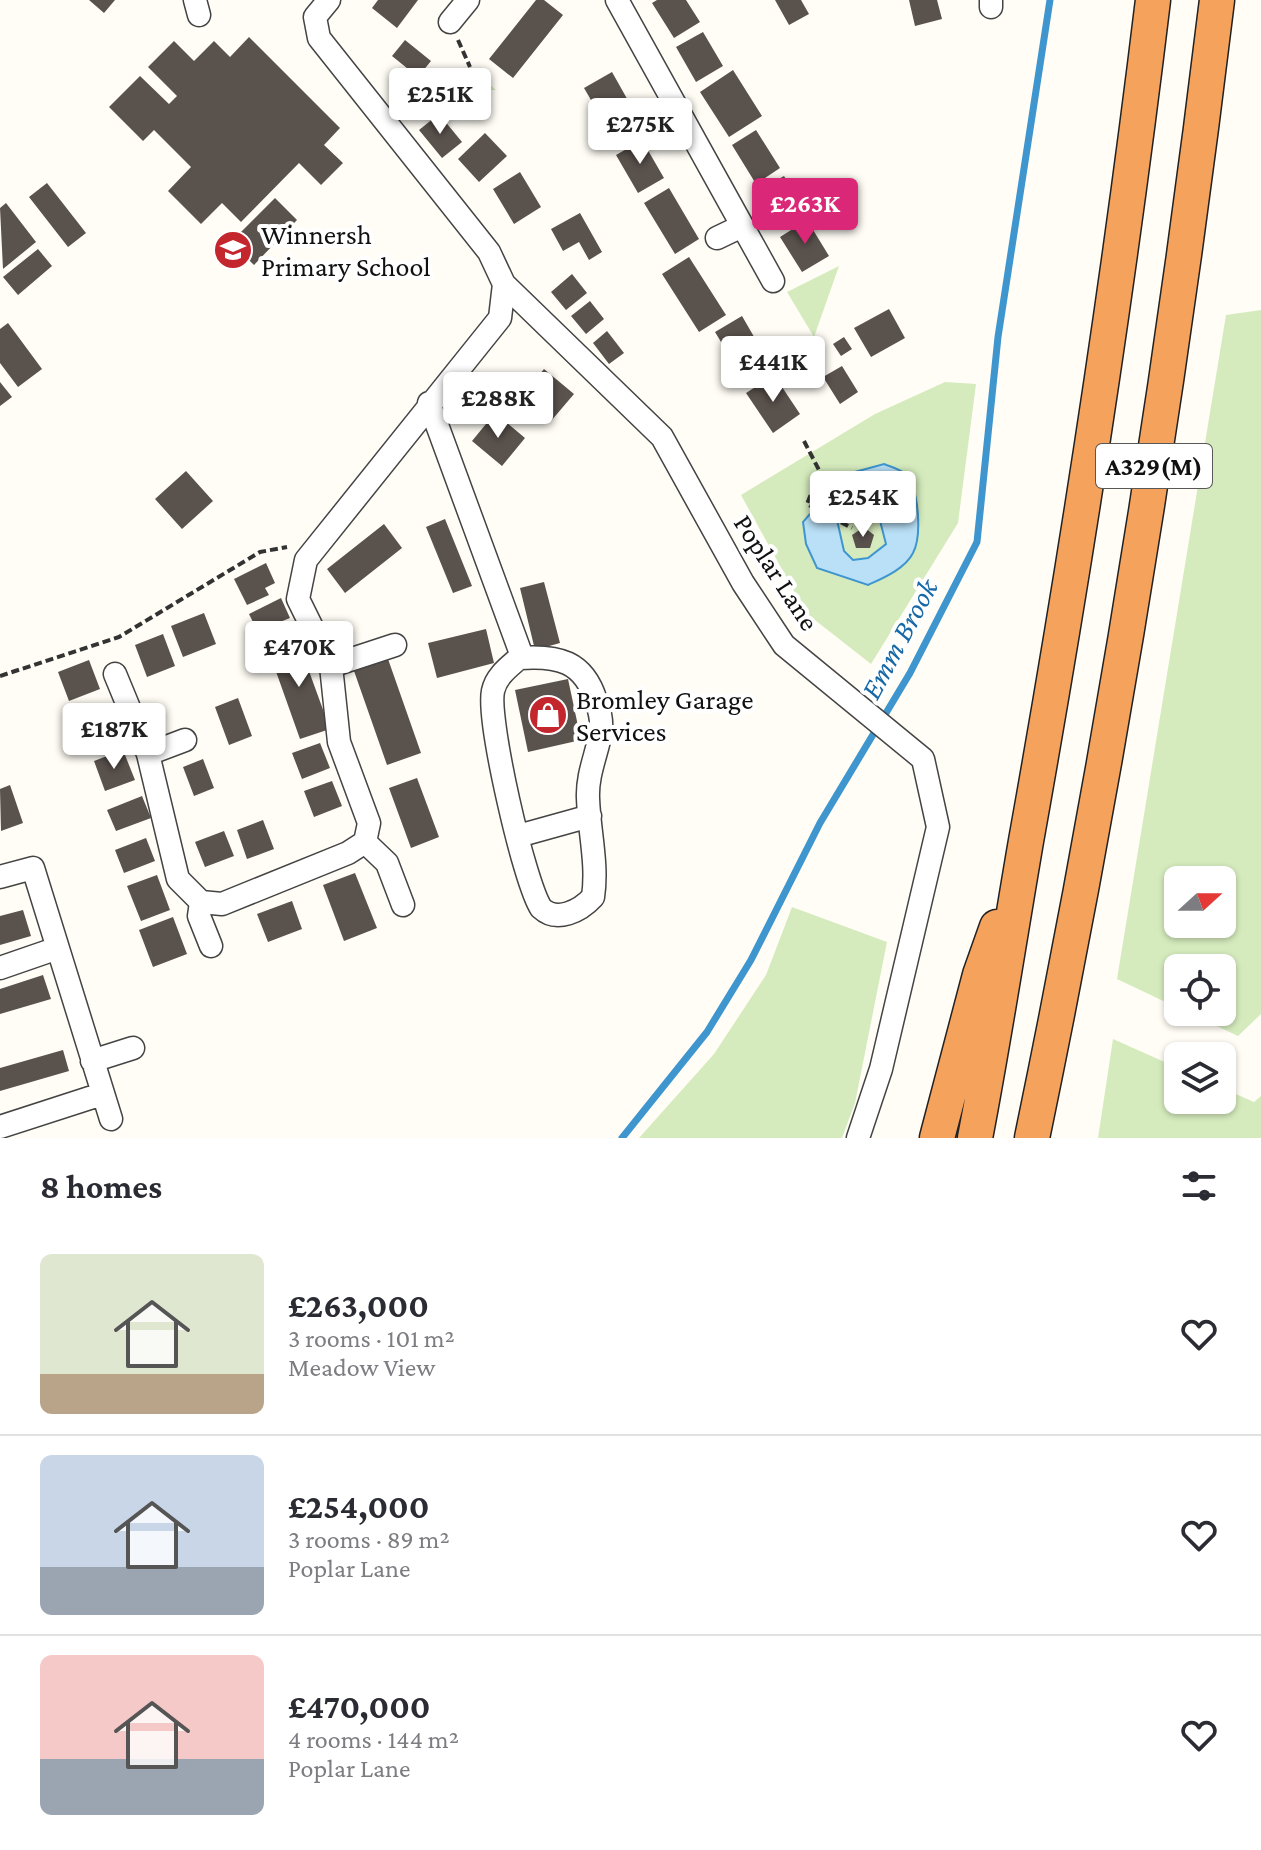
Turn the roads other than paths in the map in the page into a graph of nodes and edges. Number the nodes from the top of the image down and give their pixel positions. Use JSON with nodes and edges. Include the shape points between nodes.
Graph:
{"nodes":[{"id":1,"x":329,"y":0,"type":"edge"},
{"id":2,"x":468,"y":0,"type":"edge"},
{"id":3,"x":617,"y":0,"type":"edge"},
{"id":4,"x":1153,"y":0,"type":"edge"},
{"id":5,"x":1217,"y":0,"type":"edge"},
{"id":6,"x":450,"y":22,"type":"road end"},
{"id":7,"x":742,"y":226,"type":"junction"},
{"id":8,"x":717,"y":238,"type":"dead end"},
{"id":9,"x":773,"y":281,"type":"dead end"},
{"id":10,"x":504,"y":284,"type":"junction"},
{"id":11,"x":429,"y":403,"type":"junction"},
{"id":12,"x":395,"y":645,"type":"dead end"},
{"id":13,"x":519,"y":658,"type":"junction"},
{"id":14,"x":331,"y":666,"type":"junction"},
{"id":15,"x":115,"y":674,"type":"dead end"},
{"id":16,"x":185,"y":740,"type":"dead end"},
{"id":17,"x":148,"y":754,"type":"junction"},
{"id":18,"x":590,"y":816,"type":"junction"},
{"id":19,"x":518,"y":836,"type":"junction"},
{"id":20,"x":365,"y":842,"type":"junction"},
{"id":21,"x":1026,"y":846,"type":"junction"},
{"id":22,"x":0,"y":877,"type":"edge"},
{"id":23,"x":201,"y":902,"type":"junction"},
{"id":24,"x":403,"y":905,"type":"dead end"},
{"id":25,"x":211,"y":946,"type":"dead end"},
{"id":26,"x":55,"y":949,"type":"junction"},
{"id":27,"x":0,"y":968,"type":"edge"},
{"id":28,"x":133,"y":1048,"type":"dead end"},
{"id":29,"x":92,"y":1061,"type":"junction"},
{"id":30,"x":102,"y":1094,"type":"junction"},
{"id":31,"x":111,"y":1119,"type":"dead end"},
{"id":32,"x":0,"y":1127,"type":"edge"},
{"id":33,"x":858,"y":1138,"type":"edge"},
{"id":34,"x":937,"y":1138,"type":"edge"},
{"id":35,"x":975,"y":1138,"type":"edge"},
{"id":36,"x":1032,"y":1138,"type":"edge"}],
"edges":[{"from":1,"to":10,"type":"street","name":"Poplar Lane","via":[[315,17],[319,38],[489,252]]},
{"from":2,"to":6,"type":"street"},
{"from":3,"to":7,"type":"street"},
{"from":4,"to":21,"type":"highway","number":"A329(M)","via":[[1127,217]]},
{"from":5,"to":36,"type":"highway","number":"A329(M)","via":[[1150,488],[1075,931]]},
{"from":7,"to":8,"type":"street"},
{"from":7,"to":9,"type":"street"},
{"from":10,"to":11,"type":"street","via":[[500,318]]},
{"from":10,"to":33,"type":"street","name":"Poplar Lane","via":[[662,437],[784,645],[923,759],[938,827],[881,1069]]},
{"from":11,"to":13,"type":"street","via":[[499,587]]},
{"from":11,"to":14,"type":"street","via":[[306,560],[298,599]]},
{"from":12,"to":14,"type":"street"},
{"from":13,"to":18,"type":"street","via":[[569,661],[593,690],[602,718],[589,769]]},
{"from":13,"to":19,"type":"street","via":[[497,679],[492,693],[500,762]]},
{"from":14,"to":20,"type":"street","via":[[339,742],[369,823]]},
{"from":15,"to":17,"type":"street"},
{"from":16,"to":17,"type":"street"},
{"from":17,"to":23,"type":"street","via":[[178,879]]},
{"from":18,"to":19,"type":"street"},
{"from":18,"to":19,"type":"street","via":[[593,897],[568,914],[545,912],[536,901]]},
{"from":20,"to":23,"type":"street","via":[[222,904]]},
{"from":20,"to":24,"type":"street","via":[[387,863]]},
{"from":21,"to":34,"type":"highway","via":[[980,975]]},
{"from":21,"to":35,"type":"highway","number":"A329(M)"},
{"from":22,"to":26,"type":"street","via":[[33,868]]},
{"from":23,"to":25,"type":"street","via":[[199,916]]},
{"from":26,"to":27,"type":"street"},
{"from":26,"to":29,"type":"street"},
{"from":28,"to":29,"type":"street"},
{"from":29,"to":30,"type":"street"},
{"from":30,"to":31,"type":"street"},
{"from":30,"to":32,"type":"street"}]}
